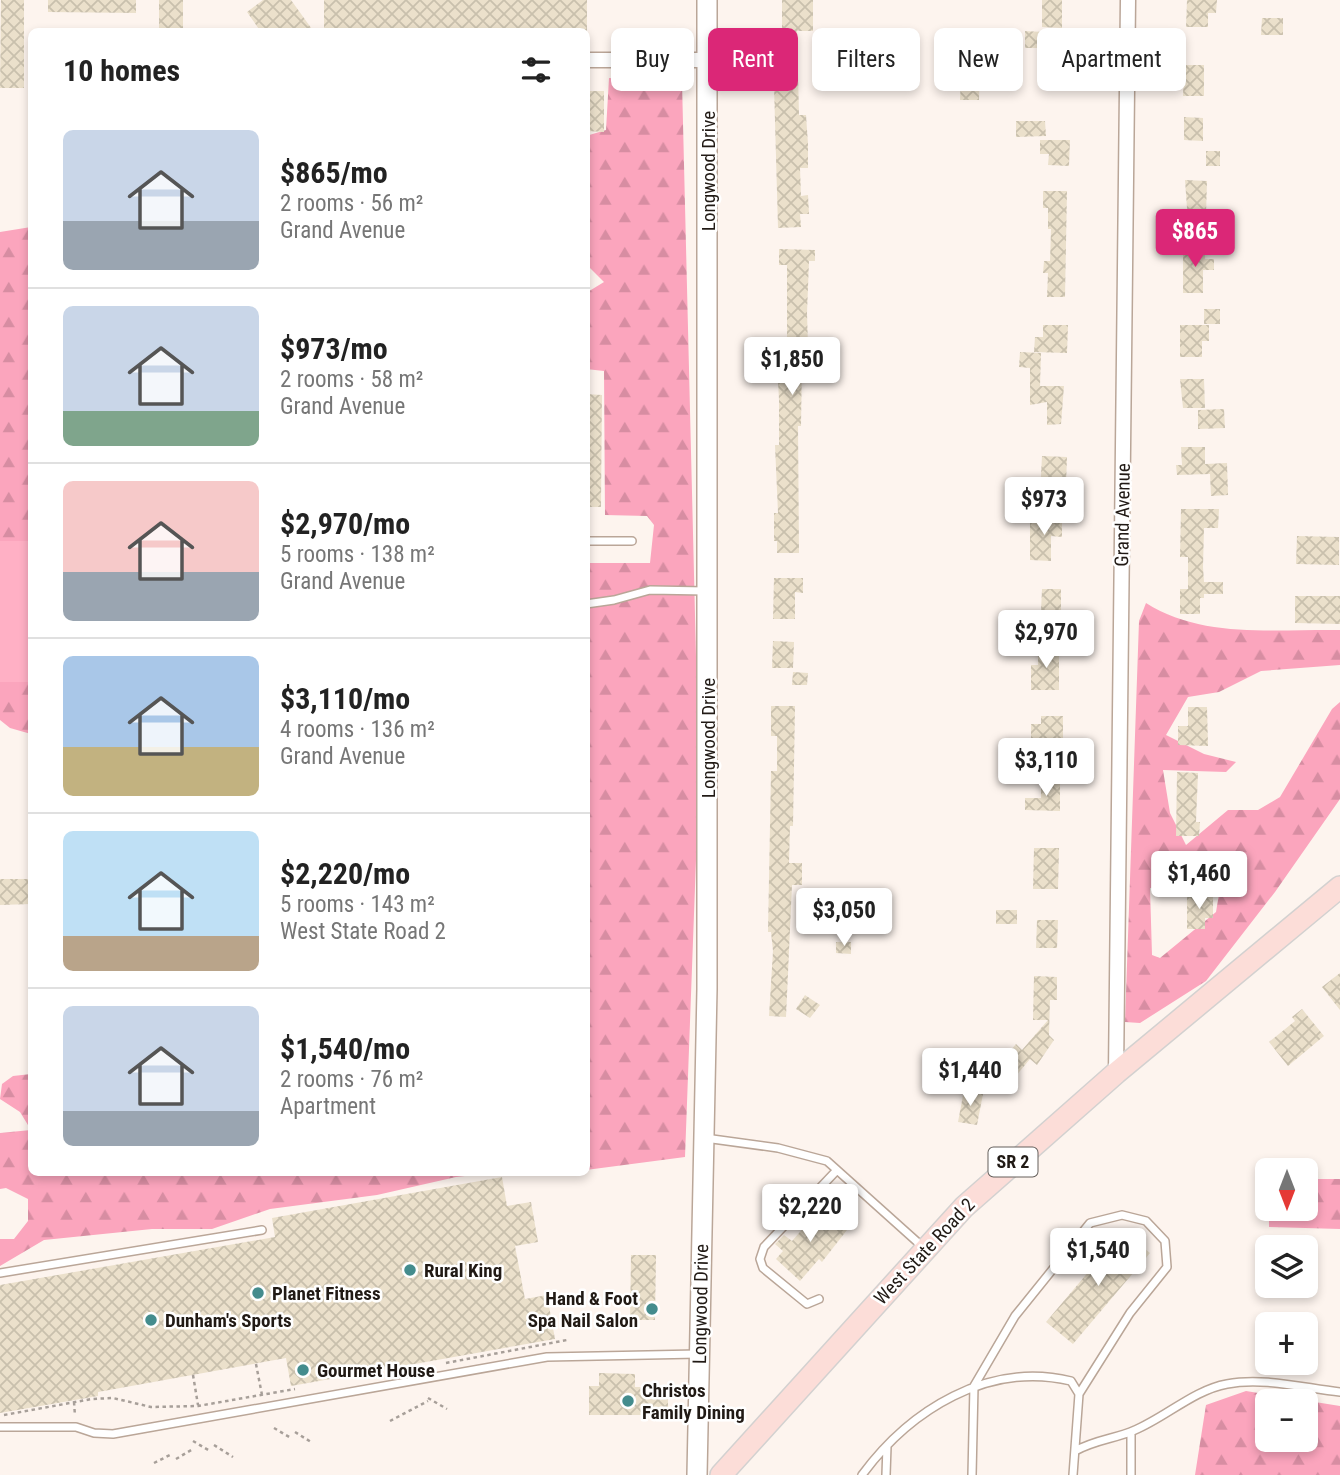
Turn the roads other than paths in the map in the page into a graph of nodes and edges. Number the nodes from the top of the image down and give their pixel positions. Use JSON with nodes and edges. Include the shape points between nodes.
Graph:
{"nodes":[{"id":1,"x":707,"y":0,"type":"edge"},
{"id":2,"x":1128,"y":0,"type":"edge"},
{"id":3,"x":590,"y":60,"type":"edge"},
{"id":4,"x":708,"y":60,"type":"joint"},
{"id":5,"x":708,"y":91,"type":"edge"},
{"id":6,"x":590,"y":541,"type":"edge"},
{"id":7,"x":632,"y":541,"type":"dead end"},
{"id":8,"x":708,"y":591,"type":"junction"},
{"id":9,"x":590,"y":603,"type":"edge"},
{"id":10,"x":1340,"y":887,"type":"edge"},
{"id":11,"x":1116,"y":1073,"type":"junction"},
{"id":12,"x":703,"y":1138,"type":"junction"},
{"id":13,"x":837,"y":1170,"type":"junction"},
{"id":14,"x":262,"y":1230,"type":"dead end"},
{"id":15,"x":925,"y":1248,"type":"junction"},
{"id":16,"x":0,"y":1273,"type":"edge"},
{"id":17,"x":819,"y":1299,"type":"dead end"},
{"id":18,"x":699,"y":1354,"type":"junction"},
{"id":19,"x":974,"y":1386,"type":"junction"},
{"id":20,"x":1340,"y":1392,"type":"edge"},
{"id":21,"x":1079,"y":1394,"type":"junction"},
{"id":22,"x":0,"y":1427,"type":"edge"},
{"id":23,"x":1131,"y":1432,"type":"junction"},
{"id":24,"x":887,"y":1446,"type":"junction"},
{"id":25,"x":1075,"y":1451,"type":"junction"},
{"id":26,"x":697,"y":1475,"type":"edge"},
{"id":27,"x":721,"y":1475,"type":"edge"},
{"id":28,"x":862,"y":1475,"type":"edge"},
{"id":29,"x":887,"y":1475,"type":"edge"},
{"id":30,"x":972,"y":1475,"type":"edge"},
{"id":31,"x":1073,"y":1475,"type":"edge"},
{"id":32,"x":1131,"y":1475,"type":"edge"}],
"edges":[{"from":1,"to":4,"type":"main road","name":"Longwood Drive"},
{"from":2,"to":11,"type":"street","name":"Grand Avenue"},
{"from":3,"to":4,"type":"street"},
{"from":5,"to":8,"type":"main road","name":"Longwood Drive"},
{"from":6,"to":7,"type":"lane"},
{"from":8,"to":9,"type":"lane","via":[[650,590]]},
{"from":8,"to":12,"type":"main road","name":"Longwood Drive"},
{"from":10,"to":11,"type":"main road","name":"West State Road 2","number":"SR 2"},
{"from":11,"to":15,"type":"main road","name":"West State Road 2","number":"SR 2","via":[[1009,1165]]},
{"from":12,"to":13,"type":"lane","via":[[778,1148],[827,1161]]},
{"from":12,"to":18,"type":"main road","name":"Longwood Drive"},
{"from":13,"to":15,"type":"lane"},
{"from":13,"to":17,"type":"lane","via":[[764,1247],[760,1259],[763,1268],[807,1304]]},
{"from":14,"to":16,"type":"lane"},
{"from":15,"to":27,"type":"main road","name":"West State Road 2","number":"SR 2"},
{"from":18,"to":22,"type":"lane","via":[[547,1357],[114,1434],[76,1427]]},
{"from":18,"to":26,"type":"main road","name":"Longwood Drive"},
{"from":19,"to":21,"type":"lane","via":[[1007,1377],[1049,1376],[1071,1381]]},
{"from":19,"to":21,"type":"lane","via":[[1015,1316],[1090,1223],[1122,1215],[1146,1221],[1166,1241],[1167,1267],[1130,1313]]},
{"from":19,"to":24,"type":"lane","via":[[918,1416]]},
{"from":19,"to":30,"type":"lane"},
{"from":20,"to":23,"type":"lane","via":[[1226,1384]]},
{"from":21,"to":25,"type":"lane"},
{"from":23,"to":25,"type":"lane","via":[[1096,1439]]},
{"from":23,"to":32,"type":"lane"},
{"from":24,"to":28,"type":"lane"},
{"from":24,"to":29,"type":"lane"},
{"from":25,"to":31,"type":"lane"}]}
